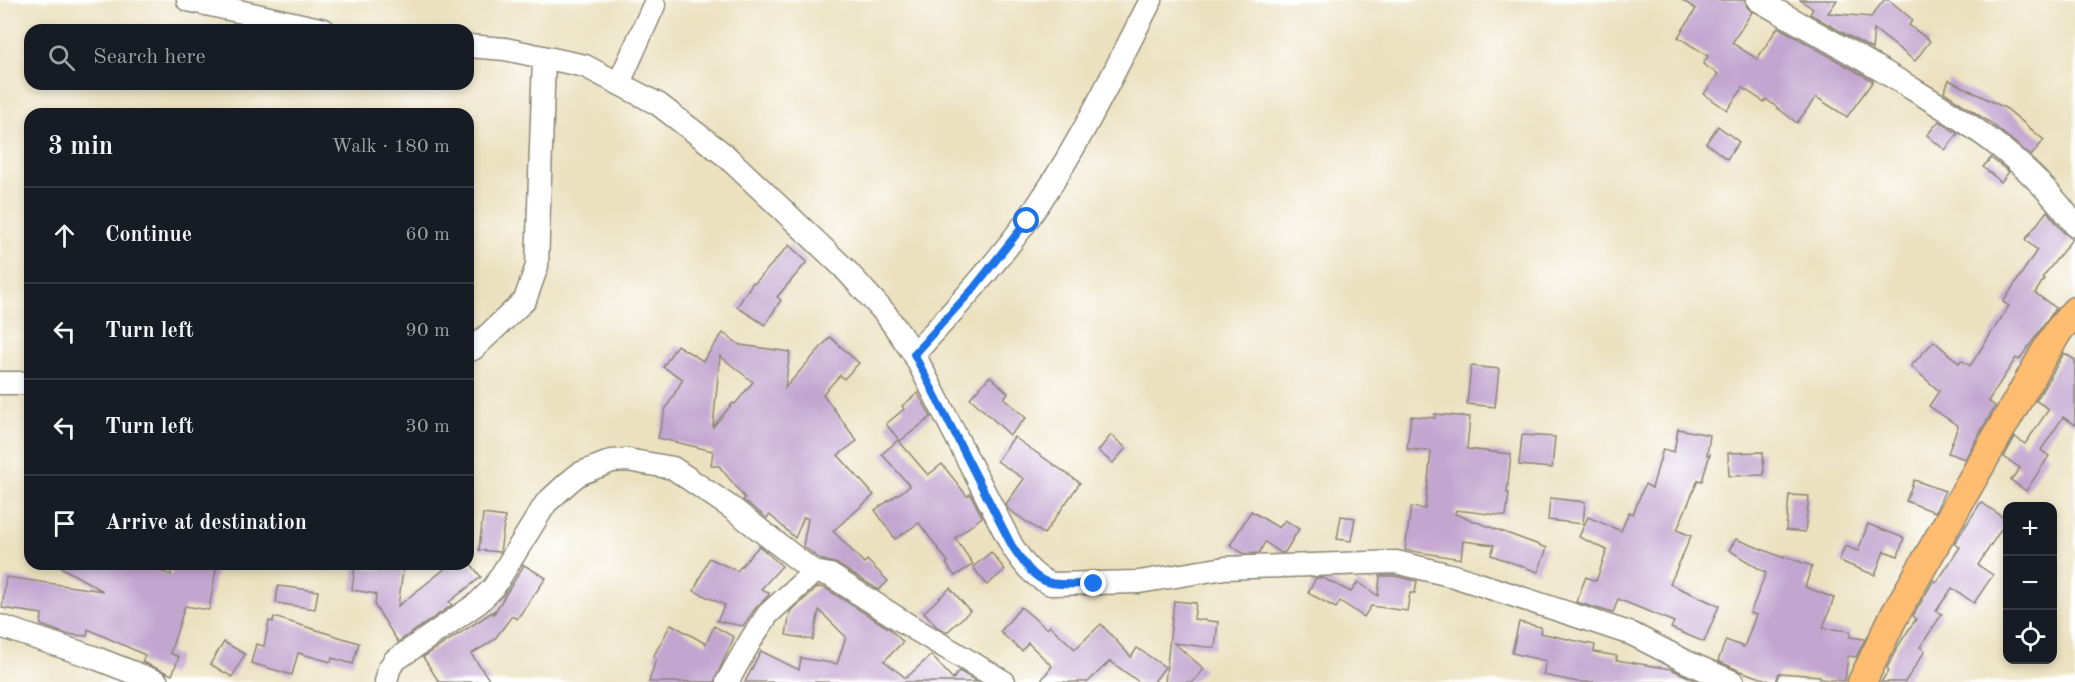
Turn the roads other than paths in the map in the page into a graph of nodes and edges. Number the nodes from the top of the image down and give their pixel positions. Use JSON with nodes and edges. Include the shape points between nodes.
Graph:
{"nodes":[{"id":1,"x":188,"y":0,"type":"edge"},
{"id":2,"x":1151,"y":0,"type":"edge"},
{"id":3,"x":1758,"y":0,"type":"edge"},
{"id":4,"x":654,"y":5,"type":"dead end"},
{"id":5,"x":297,"y":24,"type":"edge"},
{"id":6,"x":474,"y":46,"type":"edge"},
{"id":7,"x":544,"y":57,"type":"junction"},
{"id":8,"x":619,"y":83,"type":"junction"},
{"id":9,"x":2075,"y":225,"type":"edge"},
{"id":10,"x":2075,"y":311,"type":"edge"},
{"id":11,"x":474,"y":348,"type":"edge"},
{"id":12,"x":914,"y":354,"type":"junction"},
{"id":13,"x":0,"y":383,"type":"edge"},
{"id":14,"x":24,"y":383,"type":"edge"},
{"id":15,"x":814,"y":572,"type":"junction"},
{"id":16,"x":0,"y":626,"type":"edge"},
{"id":17,"x":157,"y":682,"type":"edge"},
{"id":18,"x":386,"y":682,"type":"edge"},
{"id":19,"x":728,"y":682,"type":"edge"},
{"id":20,"x":1005,"y":682,"type":"edge"},
{"id":21,"x":1733,"y":682,"type":"edge"},
{"id":22,"x":1863,"y":682,"type":"edge"}],
"edges":[{"from":1,"to":5,"type":"street"},
{"from":2,"to":12,"type":"street","via":[[1073,148],[1027,221]]},
{"from":3,"to":9,"type":"street","via":[[1975,127],[2030,172]]},
{"from":4,"to":8,"type":"street"},
{"from":6,"to":7,"type":"street"},
{"from":7,"to":8,"type":"street","via":[[585,66]]},
{"from":7,"to":11,"type":"street","via":[[537,266],[525,300]]},
{"from":8,"to":12,"type":"street","via":[[658,104],[726,156],[844,268],[885,313]]},
{"from":10,"to":22,"type":"main road","via":[[2044,354],[1893,618]]},
{"from":12,"to":21,"type":"street","via":[[1012,546],[1041,580],[1051,584],[1139,582],[1225,568],[1396,562],[1454,576],[1632,634]]},
{"from":13,"to":14,"type":"street"},
{"from":15,"to":18,"type":"street","via":[[673,468],[612,461],[579,474],[546,503],[494,587],[478,603],[394,661]]},
{"from":15,"to":19,"type":"street","via":[[768,614]]},
{"from":15,"to":20,"type":"street","via":[[830,575]]},
{"from":16,"to":17,"type":"street"}]}
